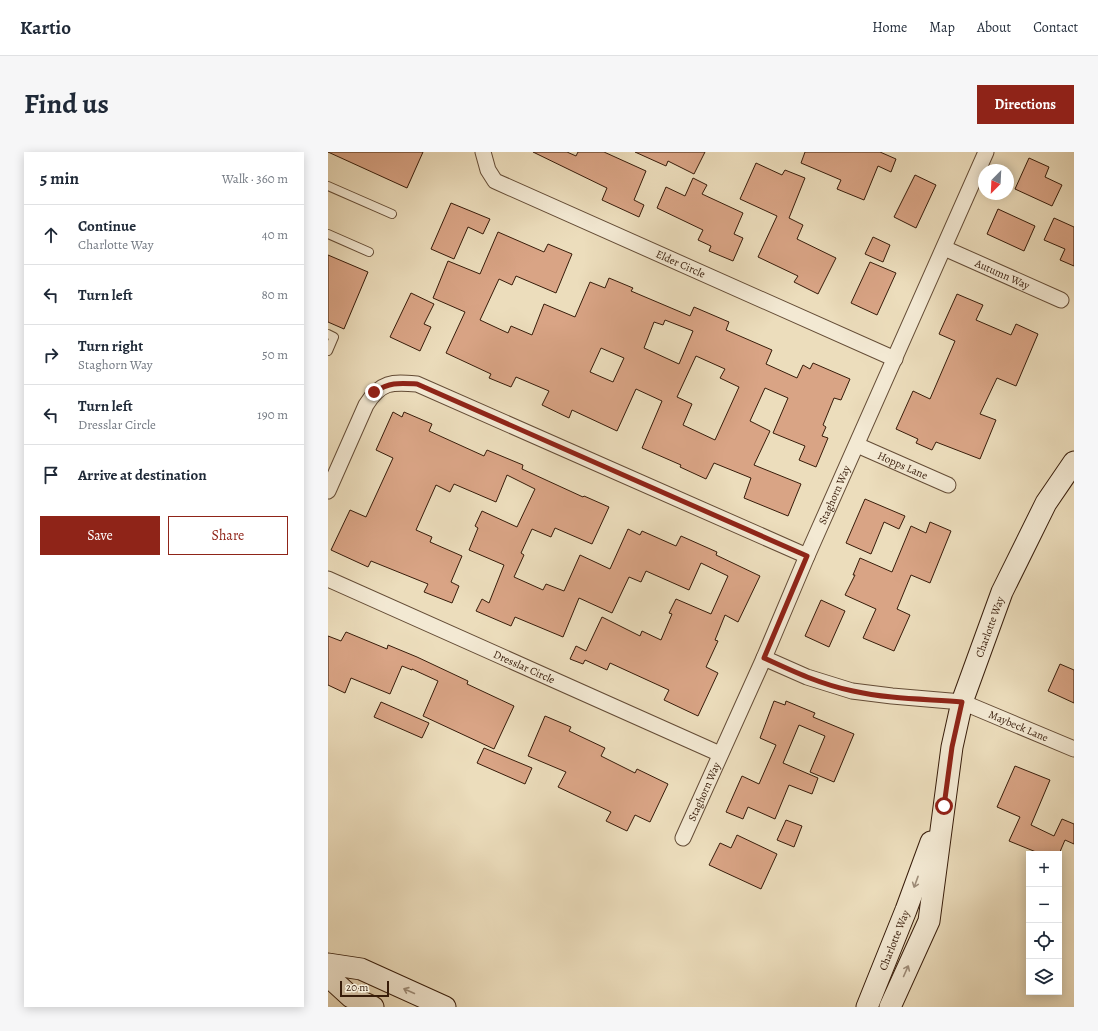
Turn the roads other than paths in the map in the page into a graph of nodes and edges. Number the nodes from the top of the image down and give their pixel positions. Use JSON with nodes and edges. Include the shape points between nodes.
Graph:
{"nodes":[{"id":1,"x":483,"y":152,"type":"edge"},
{"id":2,"x":985,"y":152,"type":"edge"},
{"id":3,"x":328,"y":186,"type":"edge"},
{"id":4,"x":392,"y":214,"type":"dead end"},
{"id":5,"x":328,"y":234,"type":"edge"},
{"id":6,"x":944,"y":248,"type":"junction"},
{"id":7,"x":369,"y":252,"type":"dead end"},
{"id":8,"x":1061,"y":300,"type":"dead end"},
{"id":9,"x":328,"y":334,"type":"edge"},
{"id":10,"x":328,"y":351,"type":"edge"},
{"id":11,"x":895,"y":359,"type":"junction"},
{"id":12,"x":856,"y":445,"type":"junction"},
{"id":13,"x":1074,"y":462,"type":"edge"},
{"id":14,"x":948,"y":485,"type":"dead end"},
{"id":15,"x":328,"y":491,"type":"edge"},
{"id":16,"x":807,"y":556,"type":"junction"},
{"id":17,"x":328,"y":579,"type":"edge"},
{"id":18,"x":764,"y":658,"type":"junction"},
{"id":19,"x":962,"y":702,"type":"junction"},
{"id":20,"x":1074,"y":749,"type":"edge"},
{"id":21,"x":720,"y":754,"type":"junction"},
{"id":22,"x":944,"y":806,"type":"junction"},
{"id":23,"x":683,"y":838,"type":"dead end"},
{"id":24,"x":328,"y":964,"type":"edge"},
{"id":25,"x":328,"y":976,"type":"edge"},
{"id":26,"x":373,"y":1007,"type":"edge"},
{"id":27,"x":445,"y":1007,"type":"edge"},
{"id":28,"x":867,"y":1007,"type":"edge"},
{"id":29,"x":890,"y":1007,"type":"edge"}],
"edges":[{"from":1,"to":11,"type":"street","name":"Elder Circle","via":[[488,170],[495,181]]},
{"from":2,"to":6,"type":"street","name":"Staghorn Way"},
{"from":3,"to":4,"type":"lane"},
{"from":5,"to":7,"type":"lane"},
{"from":6,"to":8,"type":"street","name":"Autumn Way"},
{"from":6,"to":11,"type":"street","name":"Staghorn Way"},
{"from":9,"to":10,"type":"lane","via":[[334,337]]},
{"from":11,"to":12,"type":"street","name":"Staghorn Way"},
{"from":12,"to":14,"type":"street","name":"Hopps Lane"},
{"from":12,"to":16,"type":"street","name":"Staghorn Way"},
{"from":13,"to":19,"type":"street","name":"Charlotte Way","via":[[1046,503],[1002,592]]},
{"from":15,"to":16,"type":"street","via":[[374,392],[397,382],[417,384]]},
{"from":16,"to":18,"type":"street","name":"Staghorn Way"},
{"from":17,"to":21,"type":"street","name":"Dresslar Circle"},
{"from":18,"to":19,"type":"street","name":"Maybeck Lane","via":[[807,677],[852,691]]},
{"from":18,"to":21,"type":"street","name":"Staghorn Way"},
{"from":19,"to":20,"type":"street","name":"Maybeck Lane"},
{"from":19,"to":22,"type":"street","name":"Charlotte Way","via":[[952,747]]},
{"from":21,"to":23,"type":"street","name":"Staghorn Way"},
{"from":22,"to":28,"type":"street","name":"Charlotte Way","one_way":true},
{"from":29,"to":22,"type":"street","name":"Charlotte Way","one_way":true,"via":[[929,921]]},
{"from":27,"to":24,"type":"street","one_way":true,"via":[[361,969]]},
{"from":25,"to":26,"type":"street","via":[[352,997]]}]}
